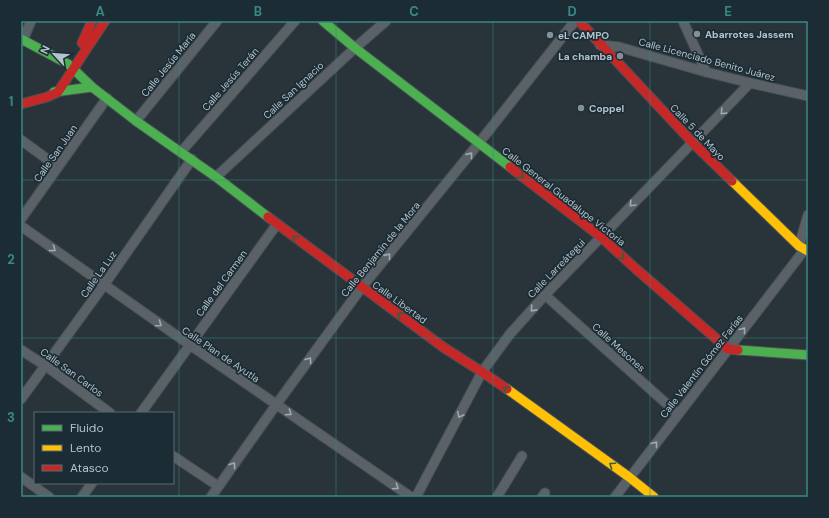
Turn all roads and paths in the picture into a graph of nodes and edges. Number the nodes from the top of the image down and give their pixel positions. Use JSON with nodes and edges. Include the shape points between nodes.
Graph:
{"nodes":[{"id":1,"x":31,"y":21,"type":"edge"},
{"id":2,"x":92,"y":21,"type":"edge"},
{"id":3,"x":105,"y":21,"type":"edge"},
{"id":4,"x":217,"y":21,"type":"edge"},
{"id":5,"x":295,"y":21,"type":"edge"},
{"id":6,"x":323,"y":21,"type":"edge"},
{"id":7,"x":386,"y":21,"type":"edge"},
{"id":8,"x":575,"y":21,"type":"edge"},
{"id":9,"x":579,"y":21,"type":"edge"},
{"id":10,"x":683,"y":22,"type":"edge"},
{"id":11,"x":22,"y":40,"type":"edge"},
{"id":12,"x":600,"y":45,"type":"junction"},
{"id":13,"x":355,"y":48,"type":"junction"},
{"id":14,"x":71,"y":66,"type":"junction"},
{"id":15,"x":706,"y":72,"type":"junction"},
{"id":16,"x":750,"y":84,"type":"junction"},
{"id":17,"x":92,"y":87,"type":"junction"},
{"id":18,"x":54,"y":92,"type":"junction"},
{"id":19,"x":808,"y":96,"type":"edge"},
{"id":20,"x":21,"y":97,"type":"edge"},
{"id":21,"x":107,"y":98,"type":"junction"},
{"id":22,"x":21,"y":104,"type":"edge"},
{"id":23,"x":136,"y":121,"type":"junction"},
{"id":24,"x":21,"y":140,"type":"edge"},
{"id":25,"x":479,"y":143,"type":"junction"},
{"id":26,"x":693,"y":143,"type":"junction"},
{"id":27,"x":181,"y":152,"type":"junction"},
{"id":28,"x":192,"y":159,"type":"junction"},
{"id":29,"x":58,"y":167,"type":"junction"},
{"id":30,"x":216,"y":177,"type":"junction"},
{"id":31,"x":808,"y":215,"type":"edge"},
{"id":32,"x":21,"y":220,"type":"edge"},
{"id":33,"x":277,"y":224,"type":"junction"},
{"id":34,"x":21,"y":226,"type":"edge"},
{"id":35,"x":601,"y":237,"type":"junction"},
{"id":36,"x":804,"y":249,"type":"edge"},
{"id":37,"x":104,"y":285,"type":"junction"},
{"id":38,"x":362,"y":287,"type":"junction"},
{"id":39,"x":545,"y":295,"type":"junction"},
{"id":40,"x":190,"y":346,"type":"junction"},
{"id":41,"x":728,"y":349,"type":"junction"},
{"id":42,"x":21,"y":350,"type":"edge"},
{"id":43,"x":808,"y":355,"type":"edge"},
{"id":44,"x":46,"y":366,"type":"junction"},
{"id":45,"x":482,"y":372,"type":"junction"},
{"id":46,"x":21,"y":399,"type":"edge"},
{"id":47,"x":276,"y":404,"type":"junction"},
{"id":48,"x":109,"y":412,"type":"edge"},
{"id":49,"x":143,"y":412,"type":"edge"},
{"id":50,"x":678,"y":414,"type":"junction"},
{"id":51,"x":522,"y":456,"type":"dead end"},
{"id":52,"x":174,"y":457,"type":"edge"},
{"id":53,"x":21,"y":477,"type":"edge"},
{"id":54,"x":629,"y":477,"type":"junction"},
{"id":55,"x":91,"y":484,"type":"edge"},
{"id":56,"x":218,"y":486,"type":"junction"},
{"id":57,"x":49,"y":497,"type":"edge"},
{"id":58,"x":82,"y":497,"type":"edge"},
{"id":59,"x":211,"y":497,"type":"edge"},
{"id":60,"x":411,"y":497,"type":"edge"},
{"id":61,"x":416,"y":497,"type":"edge"},
{"id":62,"x":497,"y":497,"type":"edge"},
{"id":63,"x":614,"y":497,"type":"edge"},
{"id":64,"x":654,"y":497,"type":"edge"}],
"edges":[{"from":1,"to":11,"type":"street"},
{"from":2,"to":14,"type":"street"},
{"from":3,"to":14,"type":"street"},
{"from":4,"to":23,"type":"street","name":"Calle Jesús María"},
{"from":5,"to":27,"type":"street","name":"Calle Jesús Terán"},
{"from":6,"to":13,"type":"street","name":"Calle General Guadalupe Victoria"},
{"from":7,"to":13,"type":"street","name":"Calle San Ignacio"},
{"from":8,"to":25,"type":"street","name":"Calle Benjamín de la Mora"},
{"from":9,"to":12,"type":"street","name":"Calle 5 de Mayo"},
{"from":10,"to":15,"type":"street"},
{"from":11,"to":14,"type":"street"},
{"from":12,"to":15,"type":"street","name":"Calle Licenciado Benito Juárez","via":[[619,47]]},
{"from":12,"to":26,"type":"street","name":"Calle 5 de Mayo"},
{"from":13,"to":25,"type":"street","name":"Calle General Guadalupe Victoria"},
{"from":13,"to":30,"type":"street","name":"Calle San Ignacio"},
{"from":14,"to":17,"type":"street"},
{"from":14,"to":18,"type":"street"},
{"from":15,"to":16,"type":"street","name":"Calle Licenciado Benito Juárez"},
{"from":16,"to":19,"type":"street","name":"Calle Licenciado Benito Juárez"},
{"from":16,"to":26,"type":"street","name":"Calle Larreátegui","one_way":true},
{"from":17,"to":18,"type":"street"},
{"from":17,"to":21,"type":"street"},
{"from":18,"to":20,"type":"street"},
{"from":18,"to":22,"type":"street","via":[[48,97]]},
{"from":21,"to":23,"type":"street","name":"Calle Libertad"},
{"from":21,"to":29,"type":"street","name":"Calle San Juan"},
{"from":23,"to":27,"type":"street","name":"Calle Libertad"},
{"from":24,"to":29,"type":"street"},
{"from":25,"to":35,"type":"street","name":"Calle General Guadalupe Victoria","one_way":true},
{"from":38,"to":25,"type":"street","name":"Calle Benjamín de la Mora","one_way":true},
{"from":26,"to":35,"type":"street","name":"Calle Larreátegui","one_way":true},
{"from":26,"to":36,"type":"street","name":"Calle 5 de Mayo"},
{"from":27,"to":28,"type":"street","name":"Calle Libertad"},
{"from":28,"to":30,"type":"street","name":"Calle Libertad"},
{"from":28,"to":37,"type":"street","name":"Calle La Luz"},
{"from":29,"to":32,"type":"street","name":"Calle San Juan"},
{"from":30,"to":33,"type":"street","name":"Calle Libertad"},
{"from":31,"to":36,"type":"street"},
{"from":38,"to":33,"type":"street","name":"Calle Libertad","one_way":true},
{"from":33,"to":40,"type":"street","name":"Calle del Carmen"},
{"from":34,"to":37,"type":"street","name":"Calle Plan de Ayutla","one_way":true},
{"from":35,"to":39,"type":"street","name":"Calle Larreátegui"},
{"from":35,"to":41,"type":"street","name":"Calle General Guadalupe Victoria","one_way":true},
{"from":41,"to":36,"type":"street","name":"Calle Valentín Gómez Farías","one_way":true},
{"from":37,"to":40,"type":"street","name":"Calle Plan de Ayutla","one_way":true},
{"from":37,"to":44,"type":"street","name":"Calle La Luz"},
{"from":45,"to":38,"type":"street","name":"Calle Libertad","one_way":true,"via":[[443,348]]},
{"from":47,"to":38,"type":"street","name":"Calle Benjamín de la Mora","one_way":true},
{"from":39,"to":45,"type":"street","name":"Calle Larreátegui","one_way":true,"via":[[510,334]]},
{"from":39,"to":50,"type":"street","name":"Calle Mesones"},
{"from":40,"to":47,"type":"street","name":"Calle Plan de Ayutla"},
{"from":40,"to":49,"type":"street","name":"Calle del Carmen"},
{"from":41,"to":43,"type":"street"},
{"from":41,"to":50,"type":"street","name":"Calle Valentín Gómez Farías"},
{"from":42,"to":44,"type":"street","name":"Calle San Carlos"},
{"from":44,"to":46,"type":"street","name":"Calle La Luz"},
{"from":44,"to":48,"type":"street","name":"Calle San Carlos"},
{"from":54,"to":45,"type":"street","name":"Calle Libertad","one_way":true},
{"from":45,"to":61,"type":"street","name":"Calle Larreátegui","one_way":true},
{"from":56,"to":47,"type":"street","name":"Calle Benjamín de la Mora","one_way":true},
{"from":47,"to":60,"type":"street","name":"Calle Plan de Ayutla","one_way":true},
{"from":54,"to":50,"type":"street","name":"Calle Valentín Gómez Farías","one_way":true},
{"from":51,"to":62,"type":"street"},
{"from":52,"to":56,"type":"street"},
{"from":53,"to":57,"type":"street"},
{"from":54,"to":63,"type":"street","name":"Calle Valentín Gómez Farías"},
{"from":54,"to":64,"type":"street","name":"Calle Libertad"},
{"from":55,"to":58,"type":"street"},
{"from":56,"to":59,"type":"street","name":"Calle Benjamín de la Mora"}]}
